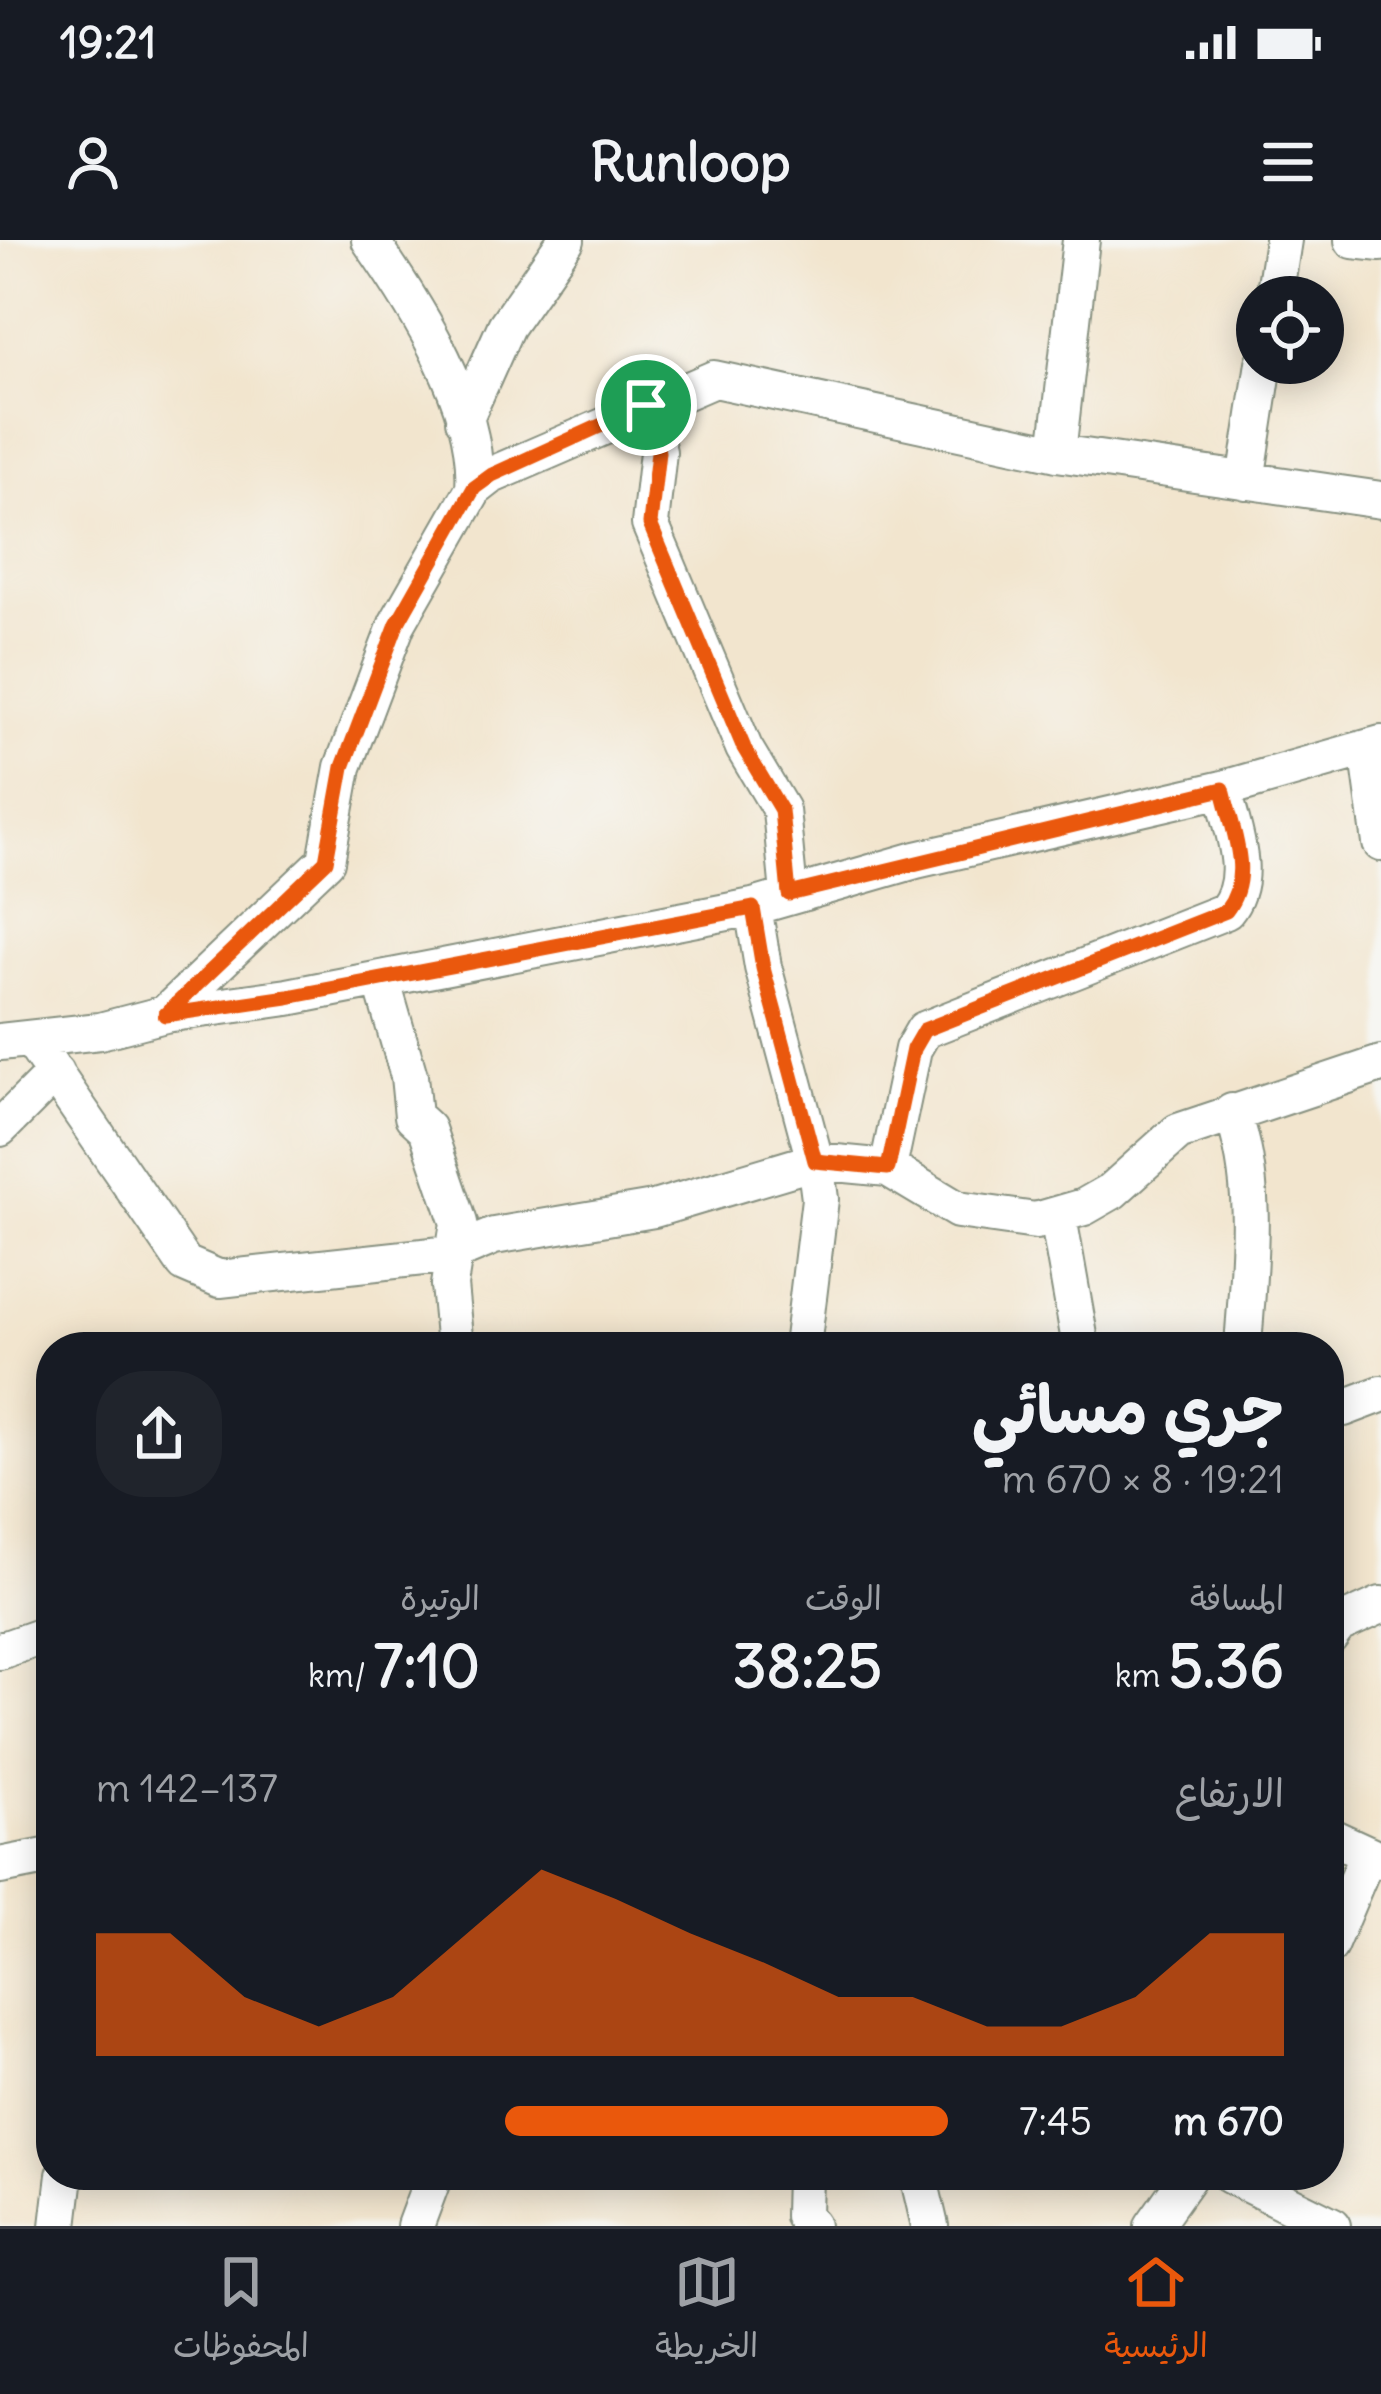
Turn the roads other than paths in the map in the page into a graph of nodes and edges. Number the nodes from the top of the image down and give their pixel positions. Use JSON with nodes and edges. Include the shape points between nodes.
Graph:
{"nodes":[{"id":1,"x":370,"y":240,"type":"edge"},
{"id":2,"x":566,"y":240,"type":"edge"},
{"id":3,"x":1081,"y":240,"type":"edge"},
{"id":4,"x":1283,"y":240,"type":"edge"},
{"id":5,"x":1353,"y":240,"type":"edge"},
{"id":6,"x":1381,"y":243,"type":"edge"},
{"id":7,"x":1277,"y":276,"type":"edge"},
{"id":8,"x":1261,"y":384,"type":"edge"},
{"id":9,"x":646,"y":405,"type":"junction"},
{"id":10,"x":464,"y":420,"type":"junction"},
{"id":11,"x":1057,"y":453,"type":"junction"},
{"id":12,"x":1246,"y":482,"type":"junction"},
{"id":13,"x":474,"y":488,"type":"junction"},
{"id":14,"x":1381,"y":500,"type":"edge"},
{"id":15,"x":1374,"y":746,"type":"edge"},
{"id":16,"x":1223,"y":789,"type":"junction"},
{"id":17,"x":1381,"y":843,"type":"edge"},
{"id":18,"x":789,"y":894,"type":"junction"},
{"id":19,"x":753,"y":908,"type":"junction"},
{"id":20,"x":381,"y":979,"type":"junction"},
{"id":21,"x":165,"y":1015,"type":"junction"},
{"id":22,"x":15,"y":1041,"type":"edge"},
{"id":23,"x":1381,"y":1064,"type":"edge"},
{"id":24,"x":55,"y":1073,"type":"junction"},
{"id":25,"x":1232,"y":1112,"type":"junction"},
{"id":26,"x":0,"y":1129,"type":"edge"},
{"id":27,"x":815,"y":1161,"type":"junction"},
{"id":28,"x":888,"y":1168,"type":"junction"},
{"id":29,"x":1058,"y":1217,"type":"junction"},
{"id":30,"x":451,"y":1254,"type":"junction"},
{"id":31,"x":454,"y":1332,"type":"edge"},
{"id":32,"x":804,"y":1332,"type":"edge"},
{"id":33,"x":1078,"y":1332,"type":"edge"},
{"id":34,"x":1244,"y":1332,"type":"edge"},
{"id":35,"x":1381,"y":1394,"type":"edge"},
{"id":36,"x":1344,"y":1408,"type":"edge"},
{"id":37,"x":1381,"y":1605,"type":"edge"},
{"id":38,"x":1344,"y":1622,"type":"edge"},
{"id":39,"x":36,"y":1639,"type":"edge"},
{"id":40,"x":0,"y":1652,"type":"edge"},
{"id":41,"x":1344,"y":1843,"type":"edge"},
{"id":42,"x":1375,"y":1857,"type":"edge"},
{"id":43,"x":36,"y":1859,"type":"edge"},
{"id":44,"x":0,"y":1866,"type":"edge"},
{"id":45,"x":1344,"y":1917,"type":"edge"},
{"id":46,"x":63,"y":2190,"type":"edge"},
{"id":47,"x":428,"y":2190,"type":"edge"},
{"id":48,"x":804,"y":2190,"type":"edge"},
{"id":49,"x":921,"y":2190,"type":"edge"},
{"id":50,"x":1178,"y":2190,"type":"edge"},
{"id":51,"x":1260,"y":2190,"type":"edge"},
{"id":52,"x":59,"y":2226,"type":"edge"},
{"id":53,"x":415,"y":2226,"type":"edge"},
{"id":54,"x":811,"y":2226,"type":"edge"},
{"id":55,"x":930,"y":2226,"type":"edge"},
{"id":56,"x":1153,"y":2226,"type":"edge"},
{"id":57,"x":1333,"y":2226,"type":"edge"}],
"edges":[{"from":1,"to":10,"type":"street"},
{"from":2,"to":10,"type":"street","via":[[506,326]]},
{"from":3,"to":11,"type":"street"},
{"from":4,"to":7,"type":"street"},
{"from":5,"to":6,"type":"street"},
{"from":8,"to":12,"type":"street"},
{"from":9,"to":11,"type":"street","via":[[714,380]]},
{"from":9,"to":13,"type":"street"},
{"from":9,"to":18,"type":"street","via":[[658,452],[650,524],[744,748],[781,810]]},
{"from":10,"to":13,"type":"street"},
{"from":11,"to":12,"type":"street"},
{"from":12,"to":14,"type":"street"},
{"from":13,"to":21,"type":"street","via":[[397,624],[343,767],[326,861]]},
{"from":15,"to":16,"type":"street"},
{"from":15,"to":17,"type":"street"},
{"from":16,"to":18,"type":"street"},
{"from":16,"to":28,"type":"street","via":[[1242,874],[1226,911],[924,1030]]},
{"from":18,"to":19,"type":"street"},
{"from":19,"to":20,"type":"street"},
{"from":19,"to":27,"type":"street"},
{"from":20,"to":21,"type":"street"},
{"from":20,"to":30,"type":"street","via":[[410,1076],[413,1116],[427,1129],[459,1223]]},
{"from":21,"to":22,"type":"street"},
{"from":22,"to":24,"type":"street"},
{"from":23,"to":25,"type":"street"},
{"from":24,"to":26,"type":"street"},
{"from":24,"to":30,"type":"street","via":[[159,1231],[201,1275],[251,1279]]},
{"from":25,"to":29,"type":"street","via":[[1178,1132],[1112,1191]]},
{"from":25,"to":34,"type":"street","via":[[1250,1203]]},
{"from":27,"to":28,"type":"street"},
{"from":27,"to":30,"type":"street","via":[[654,1209],[494,1236]]},
{"from":27,"to":32,"type":"street","via":[[819,1230]]},
{"from":28,"to":29,"type":"street","via":[[958,1210],[1020,1221]]},
{"from":29,"to":33,"type":"street"},
{"from":30,"to":31,"type":"street"},
{"from":35,"to":36,"type":"street"},
{"from":37,"to":38,"type":"street"},
{"from":39,"to":40,"type":"street"},
{"from":41,"to":42,"type":"street"},
{"from":42,"to":45,"type":"street"},
{"from":43,"to":44,"type":"street"},
{"from":46,"to":52,"type":"street"},
{"from":47,"to":53,"type":"street"},
{"from":48,"to":54,"type":"street"},
{"from":49,"to":55,"type":"street"},
{"from":50,"to":56,"type":"street"},
{"from":51,"to":57,"type":"street"}]}
